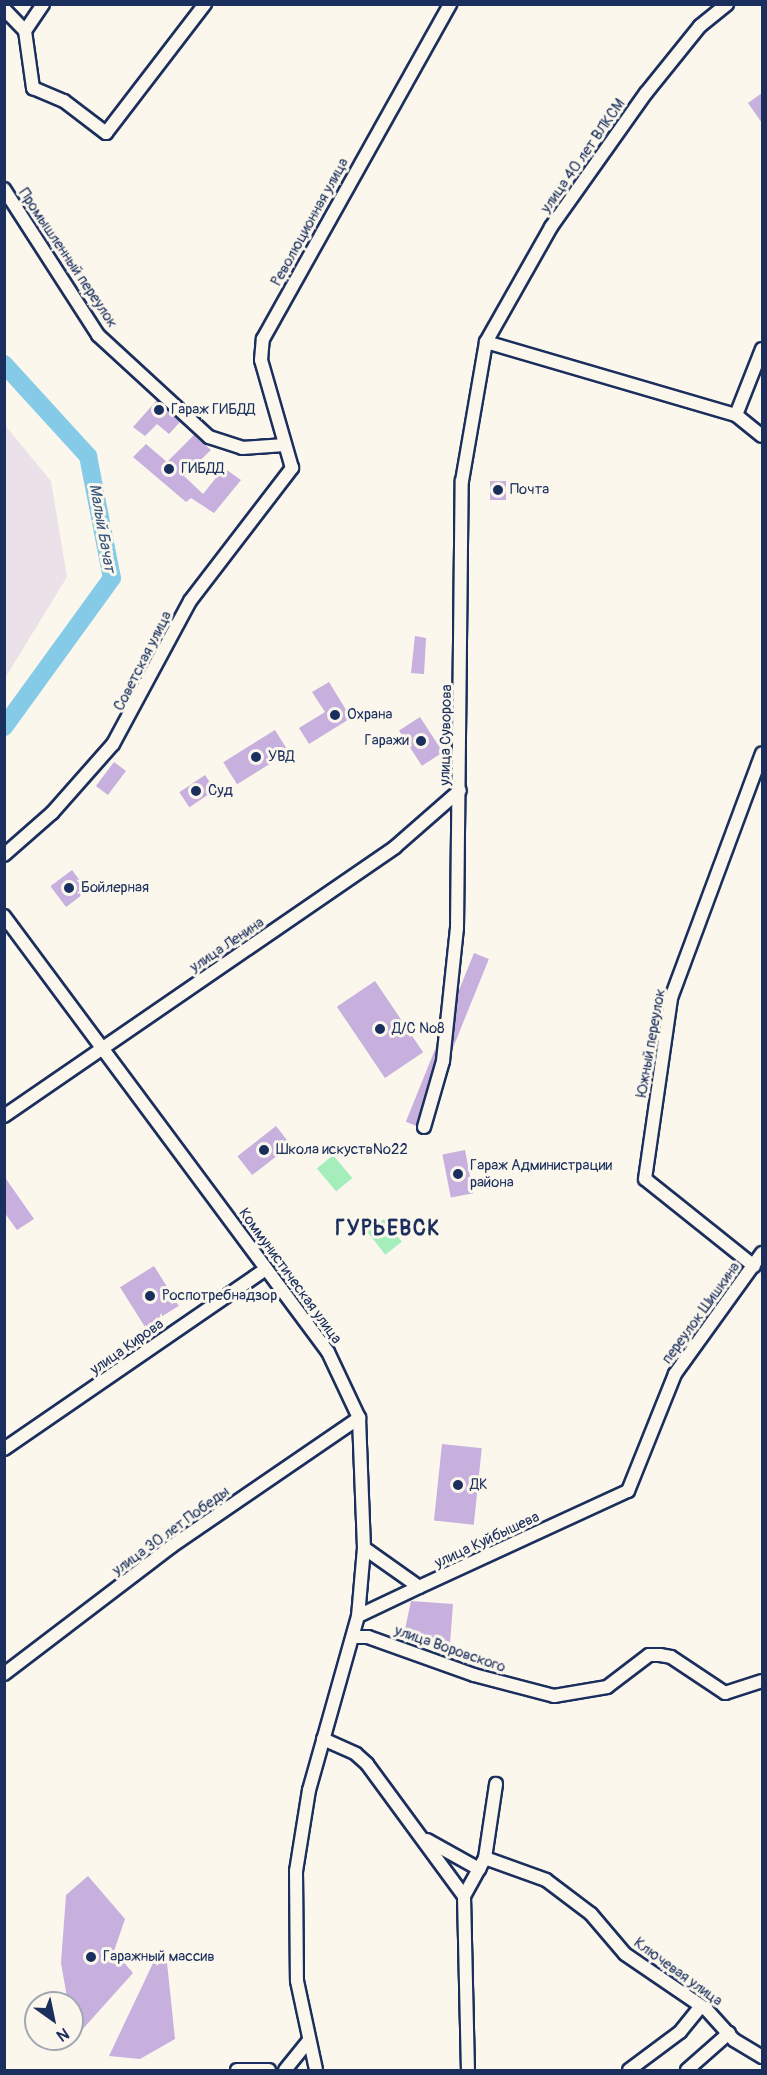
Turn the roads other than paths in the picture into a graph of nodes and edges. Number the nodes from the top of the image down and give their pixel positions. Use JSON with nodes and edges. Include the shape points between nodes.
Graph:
{"nodes":[{"id":1,"x":43,"y":4,"type":"edge"},
{"id":2,"x":206,"y":4,"type":"edge"},
{"id":3,"x":450,"y":4,"type":"edge"},
{"id":4,"x":727,"y":4,"type":"edge"},
{"id":5,"x":4,"y":9,"type":"edge"},
{"id":6,"x":25,"y":32,"type":"junction"},
{"id":7,"x":4,"y":189,"type":"edge"},
{"id":8,"x":486,"y":342,"type":"junction"},
{"id":9,"x":762,"y":349,"type":"edge"},
{"id":10,"x":736,"y":415,"type":"junction"},
{"id":11,"x":762,"y":436,"type":"edge"},
{"id":12,"x":285,"y":445,"type":"junction"},
{"id":13,"x":292,"y":468,"type":"joint"},
{"id":14,"x":762,"y":753,"type":"edge"},
{"id":15,"x":460,"y":790,"type":"junction"},
{"id":16,"x":4,"y":855,"type":"edge"},
{"id":17,"x":4,"y":916,"type":"edge"},
{"id":18,"x":102,"y":1049,"type":"junction"},
{"id":19,"x":4,"y":1116,"type":"edge"},
{"id":20,"x":424,"y":1127,"type":"dead end"},
{"id":21,"x":762,"y":1254,"type":"edge"},
{"id":22,"x":753,"y":1266,"type":"junction"},
{"id":23,"x":266,"y":1269,"type":"junction"},
{"id":24,"x":358,"y":1418,"type":"junction"},
{"id":25,"x":4,"y":1449,"type":"edge"},
{"id":26,"x":628,"y":1491,"type":"joint"},
{"id":27,"x":364,"y":1548,"type":"junction"},
{"id":28,"x":419,"y":1587,"type":"junction"},
{"id":29,"x":358,"y":1616,"type":"junction"},
{"id":30,"x":353,"y":1637,"type":"junction"},
{"id":31,"x":4,"y":1674,"type":"edge"},
{"id":32,"x":762,"y":1681,"type":"edge"},
{"id":33,"x":323,"y":1739,"type":"junction"},
{"id":34,"x":496,"y":1784,"type":"dead end"},
{"id":35,"x":422,"y":1837,"type":"junction"},
{"id":36,"x":482,"y":1863,"type":"junction"},
{"id":37,"x":464,"y":1896,"type":"junction"},
{"id":38,"x":701,"y":2006,"type":"junction"},
{"id":39,"x":729,"y":2033,"type":"junction"},
{"id":40,"x":308,"y":2042,"type":"junction"},
{"id":41,"x":762,"y":2057,"type":"edge"},
{"id":42,"x":237,"y":2070,"type":"edge"},
{"id":43,"x":269,"y":2070,"type":"edge"},
{"id":44,"x":285,"y":2070,"type":"edge"},
{"id":45,"x":316,"y":2070,"type":"edge"},
{"id":46,"x":468,"y":2070,"type":"edge"},
{"id":47,"x":629,"y":2070,"type":"edge"},
{"id":48,"x":687,"y":2070,"type":"edge"}],
"edges":[{"from":1,"to":6,"type":"street"},
{"from":2,"to":6,"type":"street","via":[[106,133],[64,101],[33,88]]},
{"from":3,"to":12,"type":"street","name":"Революционная улица","via":[[262,339],[261,360]]},
{"from":4,"to":8,"type":"street","name":"улица 40 лет ВЛКСМ","via":[[700,26],[646,93],[551,227]]},
{"from":5,"to":6,"type":"street"},
{"from":7,"to":12,"type":"street","name":"Промышленный переулок","via":[[98,335],[209,437],[242,448]]},
{"from":8,"to":10,"type":"street"},
{"from":8,"to":15,"type":"street","name":"улица Суворова","via":[[462,481]]},
{"from":9,"to":10,"type":"street"},
{"from":10,"to":11,"type":"street"},
{"from":12,"to":13,"type":"street","name":"Революционная улица"},
{"from":13,"to":16,"type":"street","name":"Советская улица","via":[[190,601],[113,744],[52,813]]},
{"from":14,"to":22,"type":"street","name":"Южный переулок","via":[[671,998],[645,1179]]},
{"from":15,"to":18,"type":"street","name":"улица Ленина","via":[[395,847]]},
{"from":15,"to":20,"type":"street","name":"улица Суворова","via":[[459,901],[450,1008],[434,1102]]},
{"from":17,"to":18,"type":"street","name":"Коммунистическая улица"},
{"from":18,"to":19,"type":"street","name":"улица Ленина"},
{"from":18,"to":23,"type":"street","name":"Коммунистическая улица"},
{"from":21,"to":22,"type":"street","name":"переулок Шишкина"},
{"from":22,"to":26,"type":"street","name":"переулок Шишкина","via":[[675,1374]]},
{"from":23,"to":24,"type":"street","name":"Коммунистическая улица","via":[[328,1352]]},
{"from":23,"to":25,"type":"street","name":"улица Кирова"},
{"from":24,"to":27,"type":"street","name":"Коммунистическая улица"},
{"from":24,"to":31,"type":"street","name":"улица 30 лет Победы","via":[[172,1546]]},
{"from":26,"to":28,"type":"street","name":"улица Куйбышева"},
{"from":27,"to":28,"type":"street"},
{"from":27,"to":29,"type":"street","name":"Коммунистическая улица"},
{"from":28,"to":29,"type":"street","name":"улица Куйбышева"},
{"from":29,"to":30,"type":"street","name":"Коммунистическая улица"},
{"from":30,"to":32,"type":"street","name":"улица Воровского","via":[[368,1637],[474,1676],[554,1696],[607,1687],[649,1655],[671,1657],[725,1693]]},
{"from":30,"to":33,"type":"street","name":"Коммунистическая улица"},
{"from":33,"to":35,"type":"street","via":[[361,1759]]},
{"from":33,"to":40,"type":"street","name":"Коммунистическая улица","via":[[299,1840],[294,1899],[297,1981]]},
{"from":34,"to":36,"type":"street"},
{"from":35,"to":36,"type":"street","name":"Ключевая улица"},
{"from":35,"to":37,"type":"street"},
{"from":36,"to":37,"type":"street"},
{"from":36,"to":38,"type":"street","name":"Ключевая улица","via":[[546,1880],[591,1914],[625,1954]]},
{"from":37,"to":46,"type":"street"},
{"from":38,"to":39,"type":"street","name":"Ключевая улица"},
{"from":38,"to":47,"type":"street","via":[[680,2032]]},
{"from":39,"to":41,"type":"street","name":"Ключевая улица"},
{"from":39,"to":48,"type":"street"},
{"from":40,"to":44,"type":"street"},
{"from":40,"to":45,"type":"street","name":"Коммунистическая улица"},
{"from":42,"to":43,"type":"street"}]}
